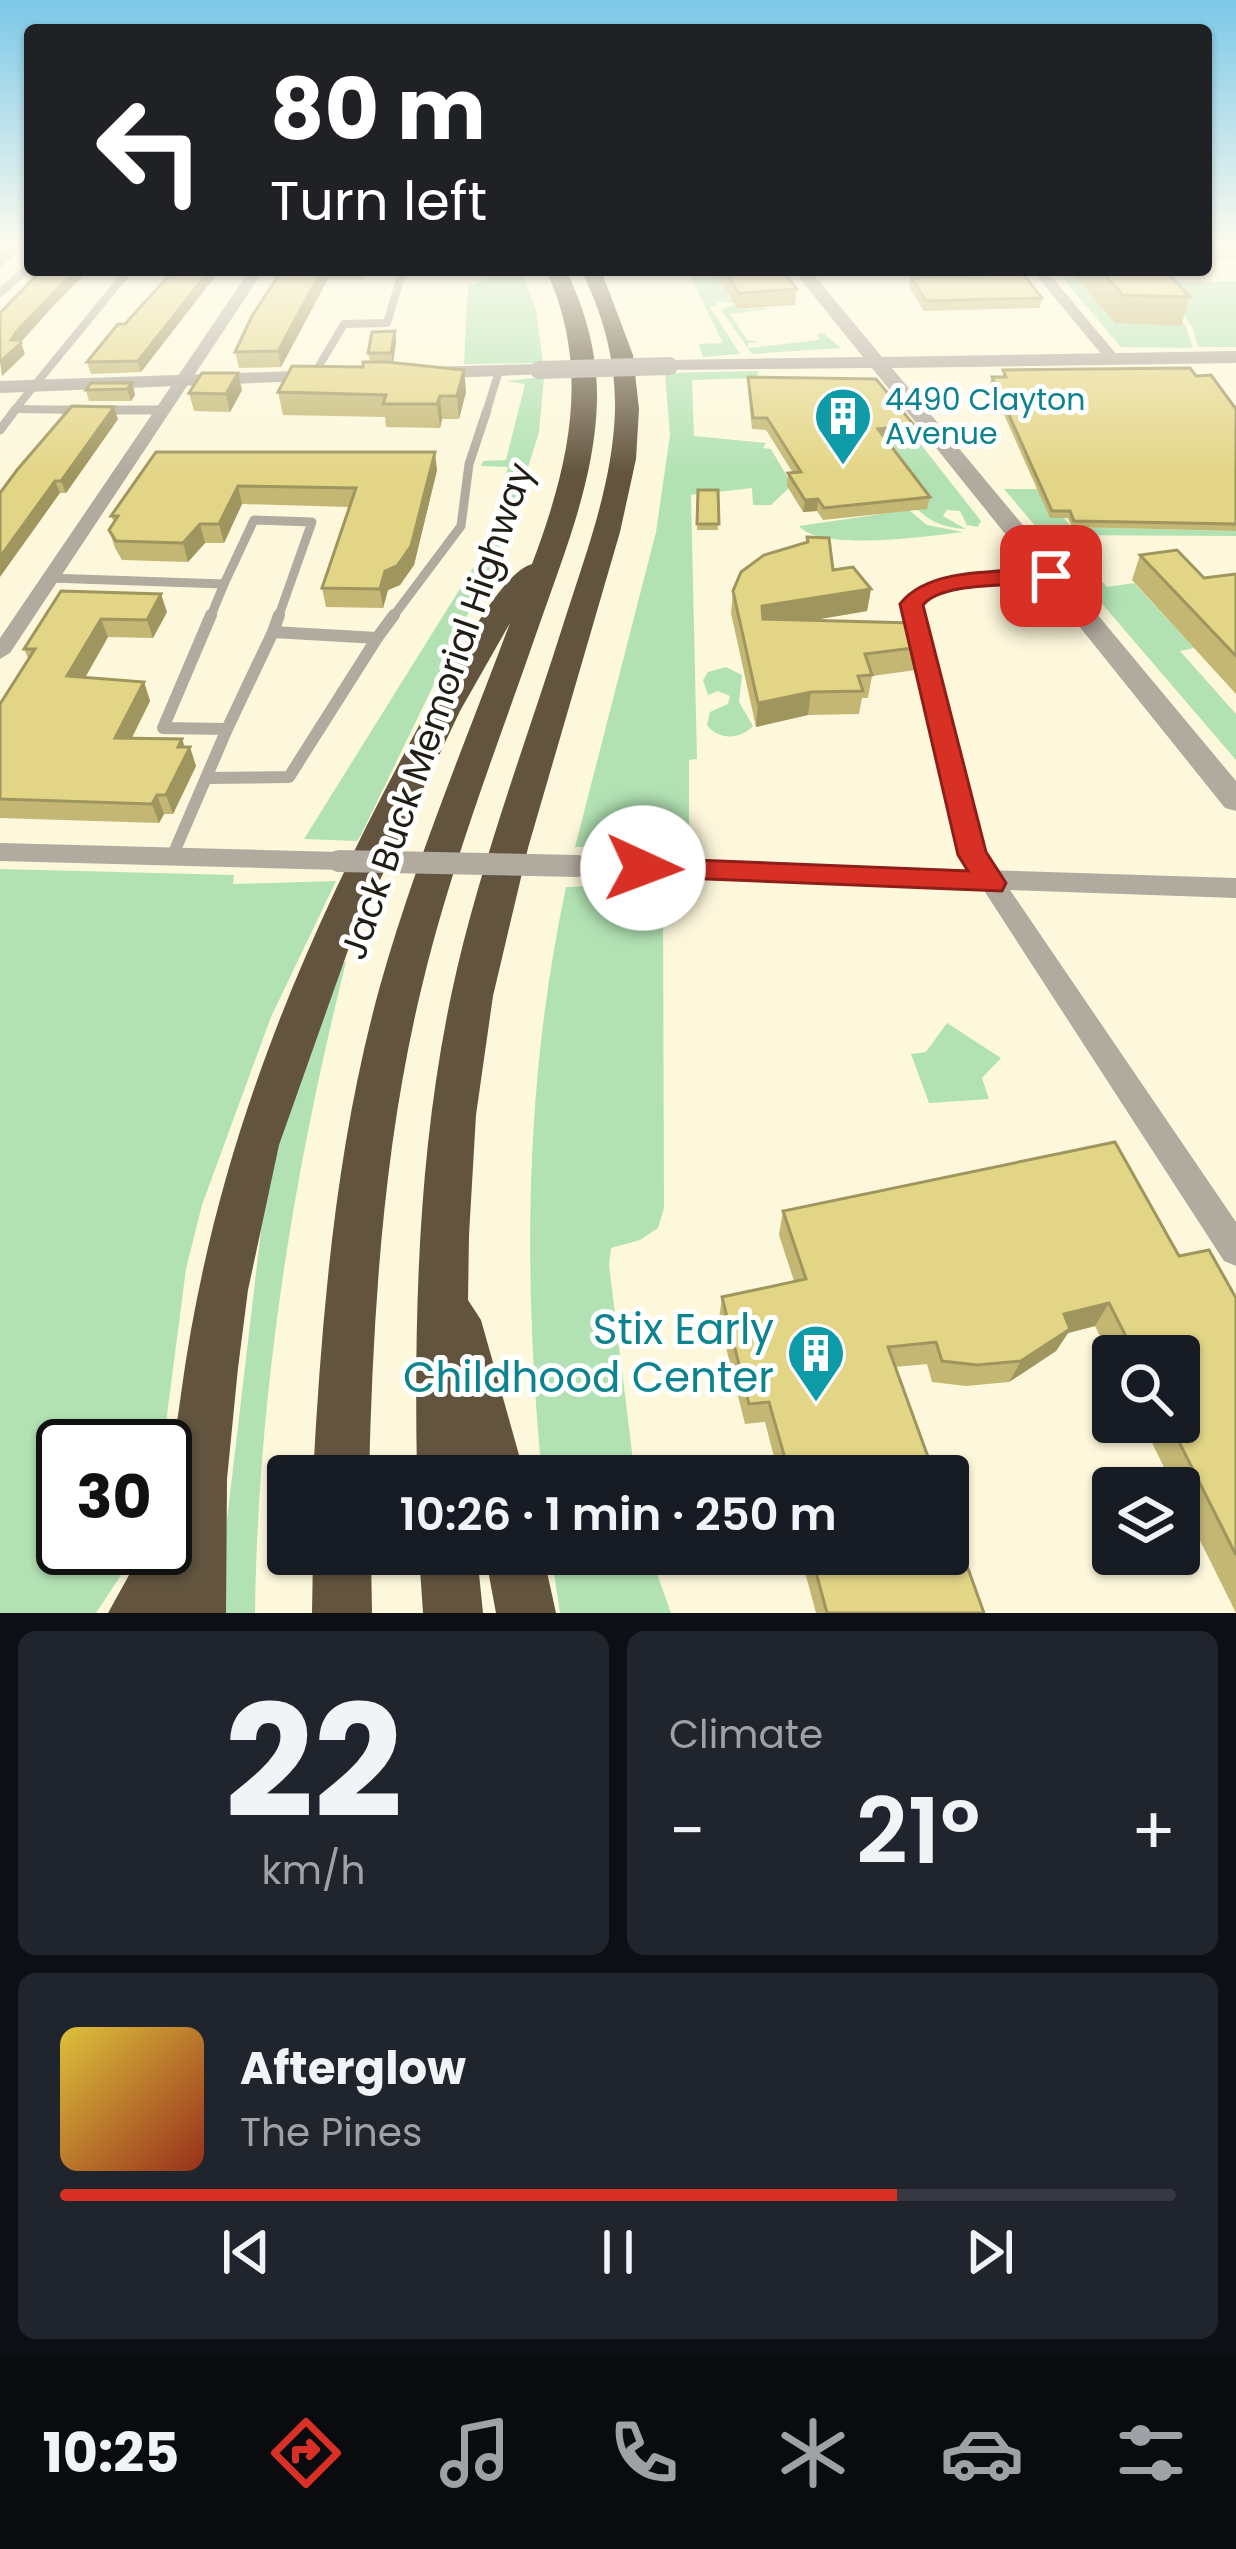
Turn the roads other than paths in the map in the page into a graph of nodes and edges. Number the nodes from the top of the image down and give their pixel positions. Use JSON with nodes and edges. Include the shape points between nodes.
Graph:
{"nodes":[{"id":1,"x":85,"y":323,"type":"edge"},
{"id":2,"x":221,"y":323,"type":"edge"},
{"id":3,"x":375,"y":323,"type":"edge"},
{"id":4,"x":575,"y":323,"type":"edge"},
{"id":5,"x":614,"y":323,"type":"edge"},
{"id":6,"x":844,"y":323,"type":"edge"},
{"id":7,"x":1083,"y":323,"type":"edge"},
{"id":8,"x":1112,"y":358,"type":"junction"},
{"id":9,"x":874,"y":360,"type":"junction"},
{"id":10,"x":1234,"y":361,"type":"edge"},
{"id":11,"x":499,"y":371,"type":"junction"},
{"id":12,"x":407,"y":374,"type":"edge"},
{"id":13,"x":313,"y":376,"type":"junction"},
{"id":14,"x":336,"y":376,"type":"edge"},
{"id":15,"x":183,"y":380,"type":"junction"},
{"id":16,"x":33,"y":386,"type":"junction"},
{"id":17,"x":0,"y":387,"type":"edge"},
{"id":18,"x":18,"y":409,"type":"junction"},
{"id":19,"x":163,"y":410,"type":"junction"},
{"id":20,"x":0,"y":430,"type":"edge"},
{"id":21,"x":551,"y":551,"type":"junction"},
{"id":22,"x":1048,"y":572,"type":"junction"},
{"id":23,"x":50,"y":578,"type":"junction"},
{"id":24,"x":224,"y":584,"type":"junction"},
{"id":25,"x":272,"y":632,"type":"junction"},
{"id":26,"x":377,"y":638,"type":"junction"},
{"id":27,"x":0,"y":652,"type":"edge"},
{"id":28,"x":227,"y":729,"type":"junction"},
{"id":29,"x":206,"y":778,"type":"junction"},
{"id":30,"x":1236,"y":801,"type":"edge"},
{"id":31,"x":0,"y":852,"type":"edge"},
{"id":32,"x":172,"y":857,"type":"junction"},
{"id":33,"x":992,"y":883,"type":"junction"},
{"id":34,"x":1236,"y":888,"type":"edge"},
{"id":35,"x":1236,"y":1250,"type":"edge"},
{"id":36,"x":442,"y":1276,"type":"junction"},
{"id":37,"x":342,"y":1455,"type":"edge"},
{"id":38,"x":445,"y":1455,"type":"edge"},
{"id":39,"x":491,"y":1455,"type":"edge"},
{"id":40,"x":198,"y":1496,"type":"junction"},
{"id":41,"x":342,"y":1575,"type":"edge"},
{"id":42,"x":450,"y":1575,"type":"edge"},
{"id":43,"x":518,"y":1575,"type":"edge"},
{"id":44,"x":139,"y":1613,"type":"edge"},
{"id":45,"x":196,"y":1613,"type":"edge"},
{"id":46,"x":342,"y":1613,"type":"edge"},
{"id":47,"x":453,"y":1613,"type":"edge"},
{"id":48,"x":526,"y":1613,"type":"edge"}],
"edges":[{"from":1,"to":16,"type":"lane"},
{"from":2,"to":15,"type":"street"},
{"from":3,"to":13,"type":"lane","via":[[344,324]]},
{"from":4,"to":21,"type":"highway","name":"Jack Buck Memorial Highway","via":[[585,415]]},
{"from":5,"to":36,"type":"highway","via":[[627,414],[620,476],[489,917],[456,1097]]},
{"from":6,"to":9,"type":"street"},
{"from":7,"to":8,"type":"street"},
{"from":8,"to":9,"type":"street"},
{"from":8,"to":10,"type":"street"},
{"from":9,"to":11,"type":"street","bridge":true},
{"from":9,"to":22,"type":"street"},
{"from":11,"to":12,"type":"street"},
{"from":11,"to":26,"type":"lane","via":[[469,464],[461,526]]},
{"from":13,"to":14,"type":"street"},
{"from":13,"to":15,"type":"street"},
{"from":15,"to":16,"type":"street"},
{"from":15,"to":19,"type":"street"},
{"from":16,"to":17,"type":"street"},
{"from":16,"to":18,"type":"lane"},
{"from":18,"to":19,"type":"lane"},
{"from":18,"to":20,"type":"lane"},
{"from":19,"to":23,"type":"street"},
{"from":21,"to":37,"type":"highway","name":"Jack Buck Memorial Highway","via":[[400,990],[361,1196]]},
{"from":21,"to":40,"type":"highway","via":[[466,665],[340,914],[284,1050],[226,1261]]},
{"from":22,"to":30,"type":"street"},
{"from":22,"to":33,"type":"lane","via":[[950,584],[911,604],[972,855]]},
{"from":23,"to":24,"type":"lane"},
{"from":23,"to":27,"type":"street"},
{"from":24,"to":25,"type":"lane","via":[[254,520],[312,523]]},
{"from":24,"to":28,"type":"lane","via":[[163,728]]},
{"from":25,"to":26,"type":"lane"},
{"from":25,"to":28,"type":"lane"},
{"from":26,"to":29,"type":"lane","via":[[289,777]]},
{"from":28,"to":29,"type":"lane"},
{"from":29,"to":32,"type":"lane"},
{"from":31,"to":32,"type":"street"},
{"from":32,"to":33,"type":"street","bridge":true},
{"from":33,"to":34,"type":"street"},
{"from":33,"to":35,"type":"street"},
{"from":36,"to":38,"type":"highway"},
{"from":36,"to":39,"type":"highway"},
{"from":40,"to":44,"type":"highway"},
{"from":40,"to":45,"type":"highway"},
{"from":41,"to":46,"type":"highway"},
{"from":42,"to":47,"type":"highway"},
{"from":43,"to":48,"type":"highway"}]}
